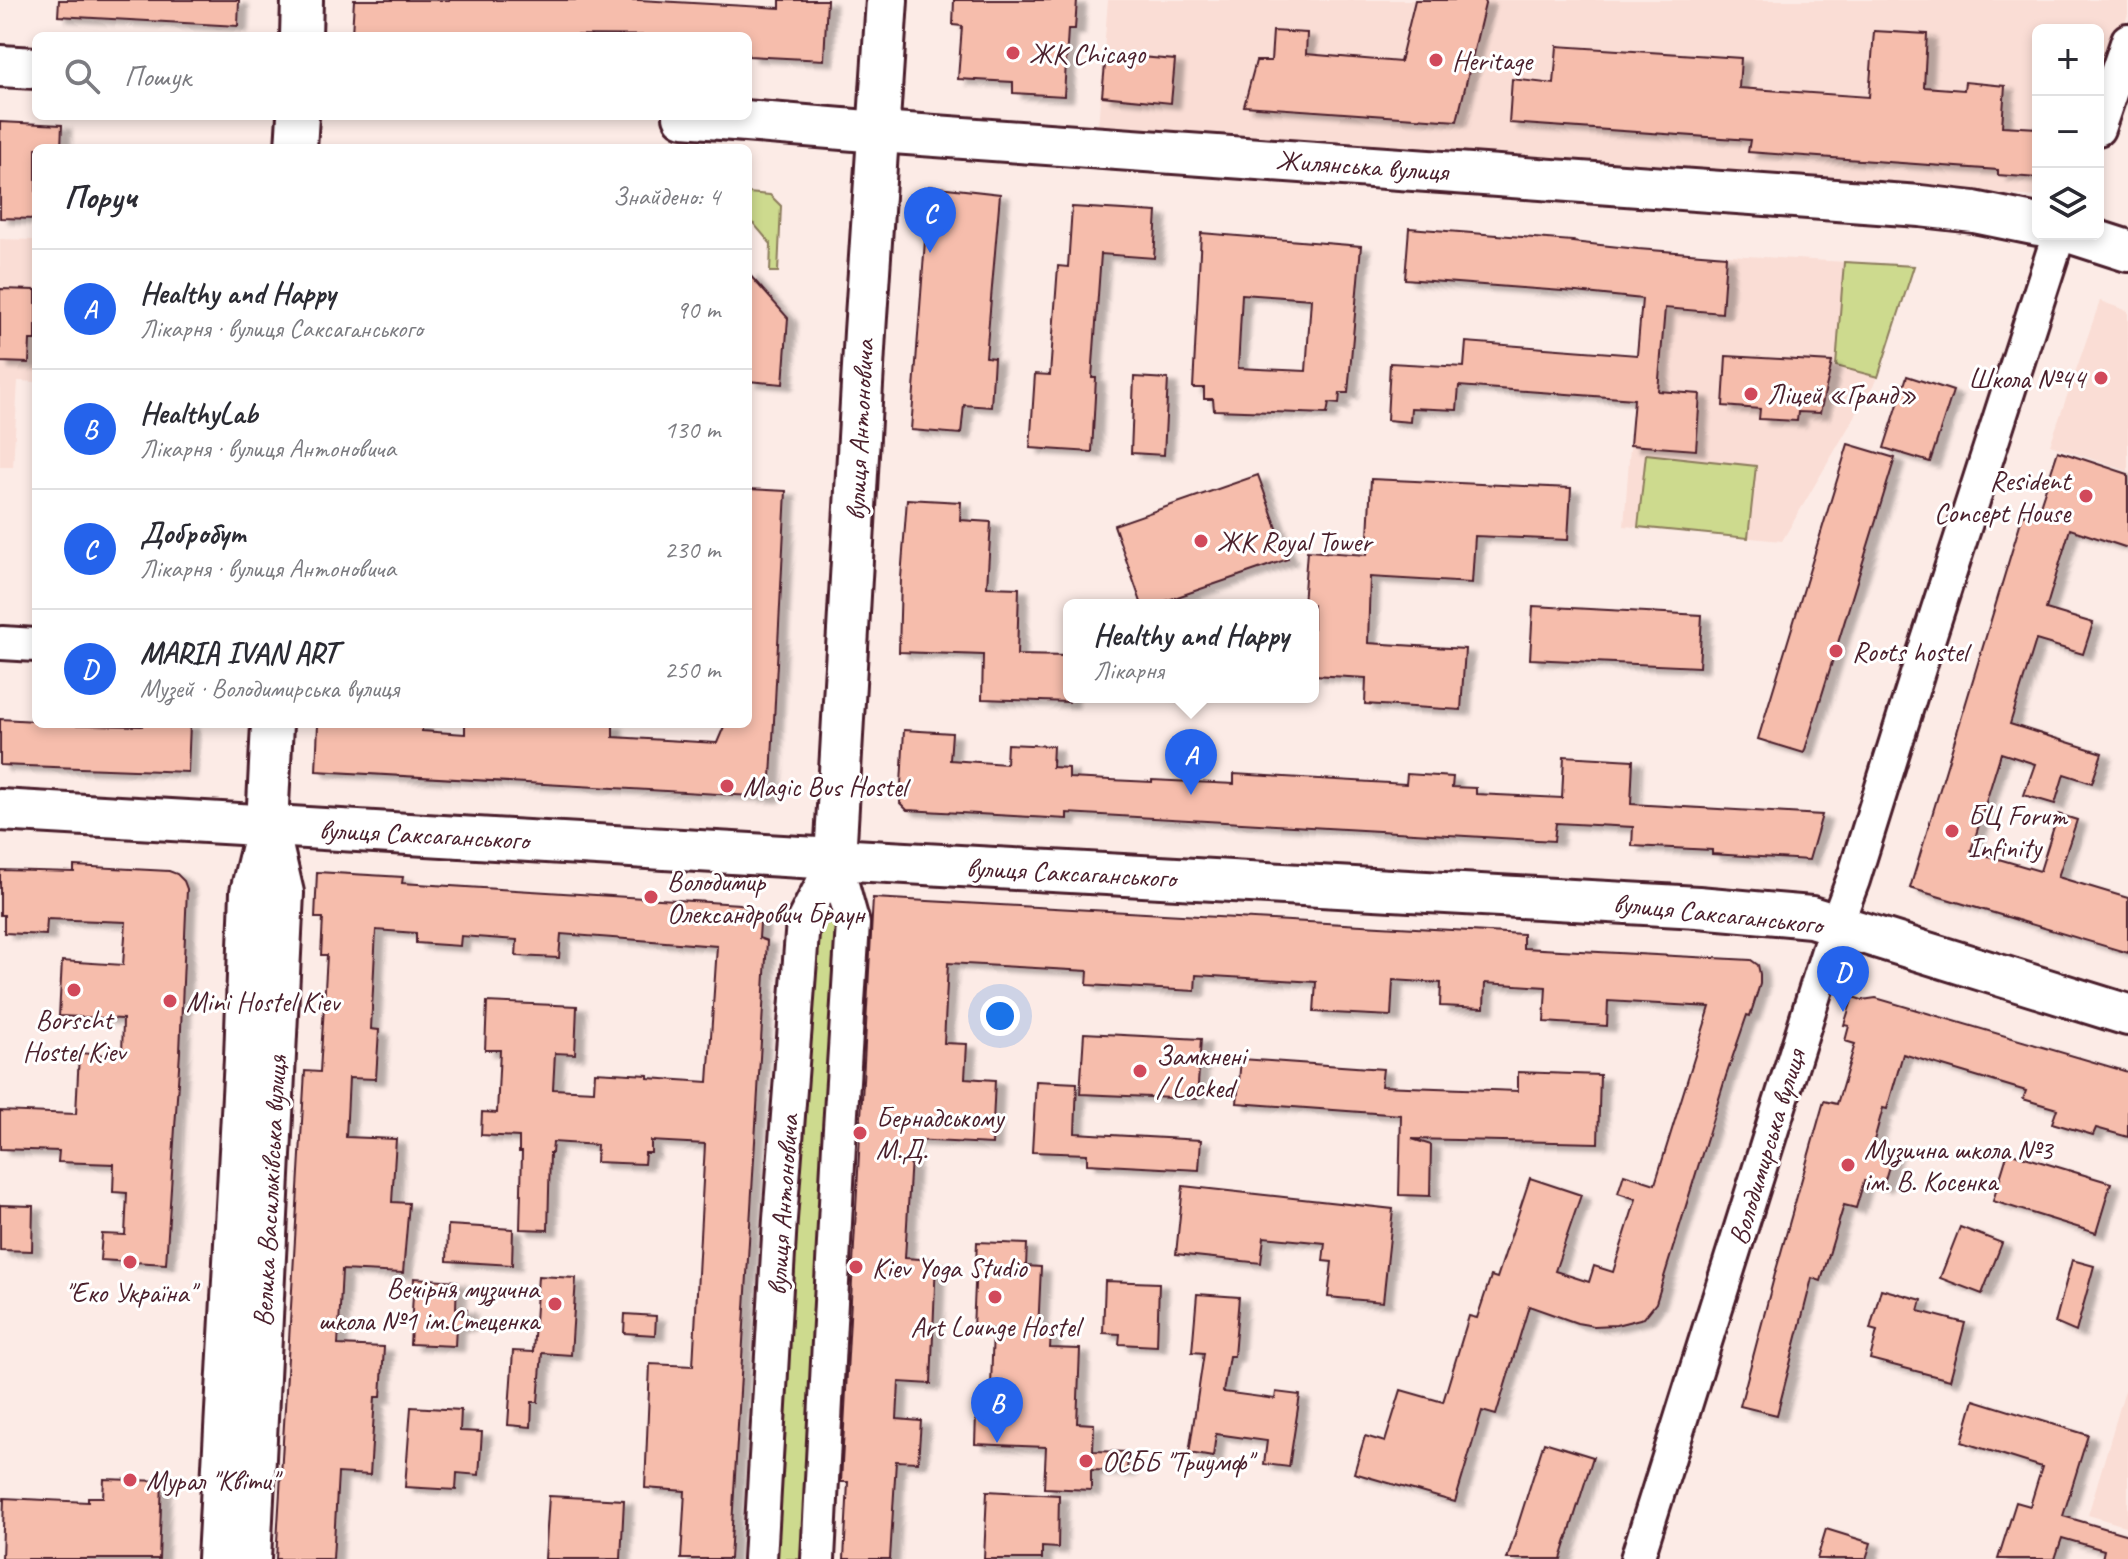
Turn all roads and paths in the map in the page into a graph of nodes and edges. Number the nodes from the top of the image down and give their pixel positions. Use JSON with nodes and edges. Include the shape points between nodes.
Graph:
{"nodes":[{"id":1,"x":302,"y":0,"type":"edge"},
{"id":2,"x":887,"y":0,"type":"edge"},
{"id":3,"x":301,"y":32,"type":"edge"},
{"id":4,"x":2128,"y":40,"type":"edge"},
{"id":5,"x":0,"y":66,"type":"edge"},
{"id":6,"x":32,"y":68,"type":"edge"},
{"id":7,"x":2104,"y":111,"type":"edge"},
{"id":8,"x":298,"y":120,"type":"edge"},
{"id":9,"x":733,"y":120,"type":"edge"},
{"id":10,"x":879,"y":132,"type":"junction"},
{"id":11,"x":296,"y":144,"type":"edge"},
{"id":12,"x":2032,"y":224,"type":"edge"},
{"id":13,"x":2057,"y":240,"type":"edge"},
{"id":14,"x":2094,"y":240,"type":"edge"},
{"id":15,"x":2128,"y":251,"type":"edge"},
{"id":16,"x":2,"y":643,"type":"edge"},
{"id":17,"x":32,"y":645,"type":"edge"},
{"id":18,"x":272,"y":728,"type":"edge"},
{"id":19,"x":0,"y":810,"type":"edge"},
{"id":20,"x":267,"y":825,"type":"junction"},
{"id":21,"x":835,"y":859,"type":"junction"},
{"id":22,"x":1836,"y":925,"type":"junction"},
{"id":23,"x":2128,"y":1015,"type":"edge"},
{"id":24,"x":218,"y":1559,"type":"edge"},
{"id":25,"x":250,"y":1559,"type":"edge"},
{"id":26,"x":760,"y":1559,"type":"edge"},
{"id":27,"x":818,"y":1559,"type":"edge"},
{"id":28,"x":1637,"y":1559,"type":"edge"}],
"edges":[{"from":1,"to":3,"type":"main road"},
{"from":2,"to":10,"type":"main road","name":"вулиця Антоновича"},
{"from":4,"to":7,"type":"street"},
{"from":5,"to":6,"type":"main road"},
{"from":8,"to":11,"type":"main road"},
{"from":9,"to":10,"type":"main road","name":"Жилянська вулиця"},
{"from":10,"to":12,"type":"main road","name":"Жилянська вулиця","via":[[1920,206]]},
{"from":10,"to":21,"type":"main road","name":"вулиця Антоновича"},
{"from":13,"to":22,"type":"street","name":"Володимирська вулиця"},
{"from":14,"to":15,"type":"main road"},
{"from":16,"to":17,"type":"street"},
{"from":18,"to":20,"type":"main road","name":"Велика Васильківська вулиця"},
{"from":19,"to":20,"type":"main road","name":"вулиця Саксаганського"},
{"from":20,"to":21,"type":"main road","name":"вулиця Саксаганського"},
{"from":20,"to":24,"type":"main road","name":"Велика Васильківська вулиця","via":[[251,892]]},
{"from":20,"to":25,"type":"main road","name":"Велика Васильківська вулиця","via":[[283,893]]},
{"from":21,"to":22,"type":"main road","name":"вулиця Саксаганського","via":[[1698,907],[1811,917]]},
{"from":21,"to":26,"type":"street","name":"вулиця Антоновича","via":[[803,921]]},
{"from":21,"to":27,"type":"street","name":"вулиця Антоновича","via":[[853,924]]},
{"from":22,"to":23,"type":"main road","name":"вулиця Саксаганського"},
{"from":22,"to":28,"type":"street","name":"Володимирська вулиця"}]}
